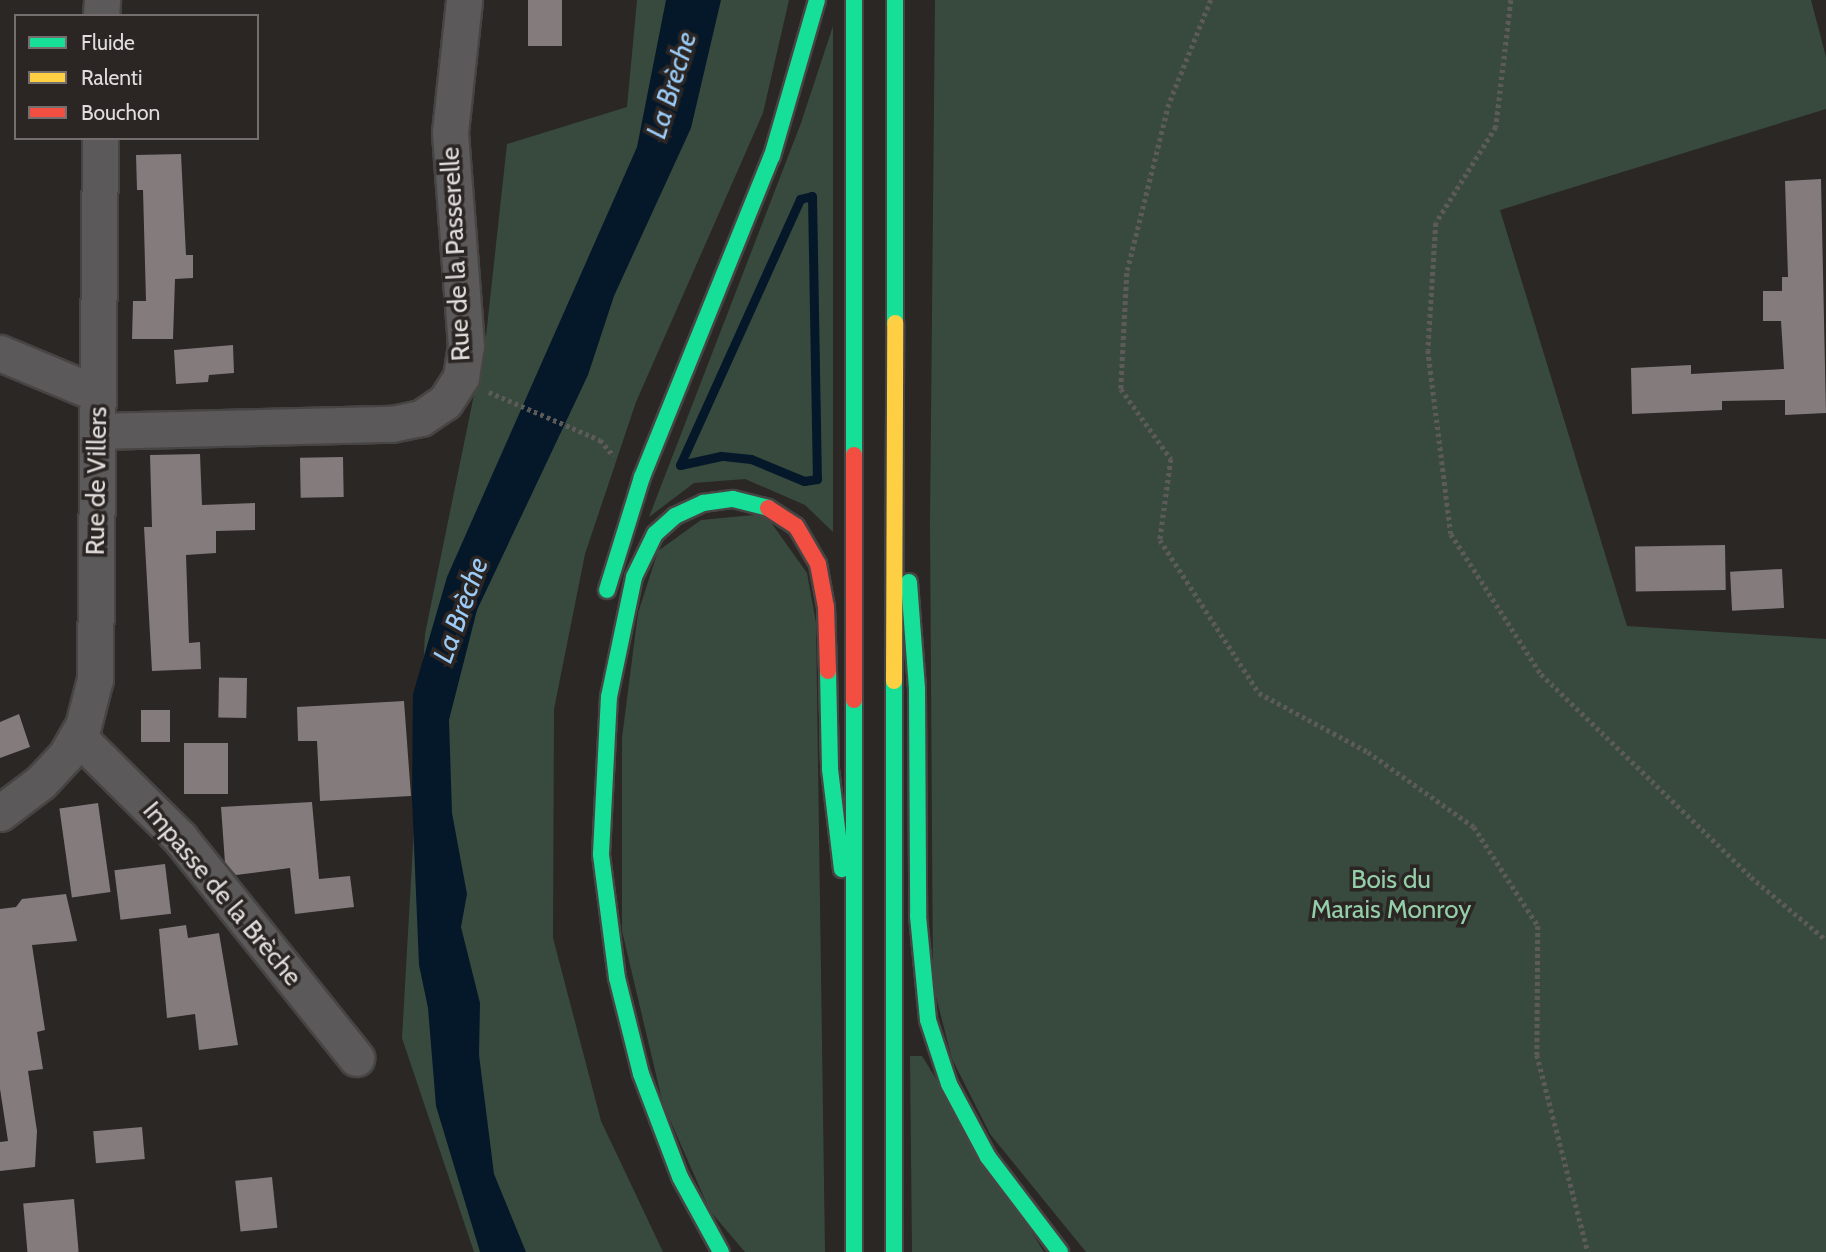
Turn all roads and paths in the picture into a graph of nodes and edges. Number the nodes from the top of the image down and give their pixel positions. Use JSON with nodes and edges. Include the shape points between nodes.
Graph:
{"nodes":[{"id":1,"x":464,"y":0,"type":"edge"},
{"id":2,"x":817,"y":0,"type":"edge"},
{"id":3,"x":854,"y":0,"type":"edge"},
{"id":4,"x":895,"y":0,"type":"edge"},
{"id":5,"x":1211,"y":0,"type":"edge"},
{"id":6,"x":1511,"y":0,"type":"edge"},
{"id":7,"x":100,"y":140,"type":"edge"},
{"id":8,"x":0,"y":353,"type":"edge"},
{"id":9,"x":98,"y":394,"type":"junction"},
{"id":10,"x":520,"y":408,"type":"dead end"},
{"id":11,"x":895,"y":411,"type":"junction"},
{"id":12,"x":97,"y":431,"type":"junction"},
{"id":13,"x":618,"y":465,"type":"dead end"},
{"id":14,"x":602,"y":610,"type":"dead end"},
{"id":15,"x":78,"y":737,"type":"junction"},
{"id":16,"x":10,"y":805,"type":"edge"},
{"id":17,"x":1826,"y":940,"type":"edge"},
{"id":18,"x":853,"y":945,"type":"junction"},
{"id":19,"x":356,"y":1058,"type":"dead end"},
{"id":20,"x":721,"y":1252,"type":"edge"},
{"id":21,"x":854,"y":1252,"type":"edge"},
{"id":22,"x":894,"y":1252,"type":"edge"},
{"id":23,"x":1060,"y":1252,"type":"edge"},
{"id":24,"x":1588,"y":1252,"type":"edge"}],
"edges":[{"from":1,"to":12,"type":"street","name":"Rue de la Passerelle","via":[[450,142],[466,346],[461,377],[445,402],[421,418],[392,424]]},
{"from":2,"to":14,"type":"main road","via":[[772,156],[642,477]]},
{"from":3,"to":18,"type":"main road"},
{"from":4,"to":11,"type":"main road"},
{"from":5,"to":24,"type":"path","via":[[1168,104],[1127,272],[1121,389],[1171,459],[1160,540],[1259,693],[1368,752],[1474,827],[1538,926],[1537,1055]]},
{"from":6,"to":17,"type":"path","via":[[1496,127],[1436,223],[1428,350],[1451,534],[1541,674],[1751,877]]},
{"from":7,"to":9,"type":"street","name":"Rue de Villers"},
{"from":8,"to":9,"type":"street"},
{"from":9,"to":12,"type":"street","name":"Rue de Villers"},
{"from":10,"to":13,"type":"path","via":[[600,440]]},
{"from":11,"to":22,"type":"main road"},
{"from":11,"to":23,"type":"main road","via":[[916,677],[918,916],[928,1020],[949,1084],[988,1157]]},
{"from":12,"to":15,"type":"street","name":"Rue de Villers","via":[[95,679]]},
{"from":15,"to":16,"type":"street","name":"Rue de Villers","via":[[55,769]]},
{"from":15,"to":19,"type":"street","name":"Impasse de la Brèche","via":[[173,830]]},
{"from":18,"to":20,"type":"main road","via":[[834,813],[826,607],[818,564],[796,526],[767,507],[733,499],[703,503],[674,516],[655,534],[634,577],[609,697],[601,853],[617,978],[641,1074],[680,1177]]},
{"from":18,"to":21,"type":"main road"}]}
